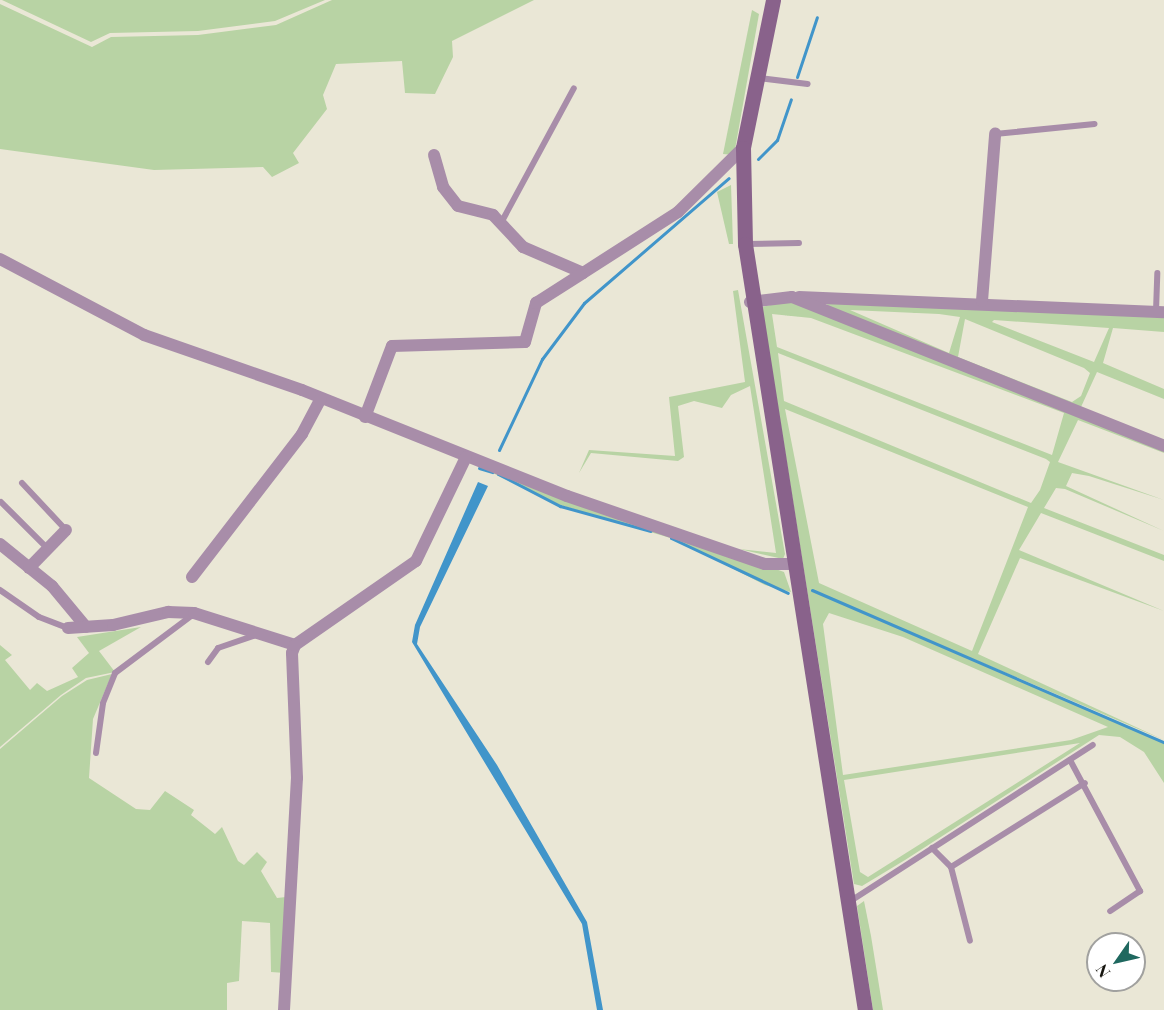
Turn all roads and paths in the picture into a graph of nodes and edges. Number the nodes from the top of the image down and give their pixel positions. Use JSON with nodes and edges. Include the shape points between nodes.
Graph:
{"nodes":[{"id":1,"x":773,"y":0,"type":"edge"},
{"id":2,"x":755,"y":77,"type":"junction"},
{"id":3,"x":808,"y":84,"type":"dead end"},
{"id":4,"x":574,"y":88,"type":"dead end"},
{"id":5,"x":1094,"y":124,"type":"dead end"},
{"id":6,"x":995,"y":134,"type":"joint"},
{"id":7,"x":743,"y":148,"type":"junction"},
{"id":8,"x":434,"y":155,"type":"dead end"},
{"id":9,"x":501,"y":223,"type":"junction"},
{"id":10,"x":799,"y":243,"type":"dead end"},
{"id":11,"x":745,"y":244,"type":"junction"},
{"id":12,"x":0,"y":259,"type":"edge"},
{"id":13,"x":584,"y":273,"type":"junction"},
{"id":14,"x":1157,"y":273,"type":"dead end"},
{"id":15,"x":792,"y":297,"type":"junction"},
{"id":16,"x":982,"y":301,"type":"junction"},
{"id":17,"x":750,"y":302,"type":"junction"},
{"id":18,"x":1160,"y":312,"type":"edge"},
{"id":19,"x":321,"y":399,"type":"junction"},
{"id":20,"x":365,"y":417,"type":"junction"},
{"id":21,"x":1164,"y":446,"type":"edge"},
{"id":22,"x":466,"y":457,"type":"junction"},
{"id":23,"x":22,"y":483,"type":"dead end"},
{"id":24,"x":1,"y":502,"type":"edge"},
{"id":25,"x":66,"y":530,"type":"joint"},
{"id":26,"x":0,"y":544,"type":"edge"},
{"id":27,"x":48,"y":549,"type":"junction"},
{"id":28,"x":792,"y":564,"type":"junction"},
{"id":29,"x":29,"y":568,"type":"junction"},
{"id":30,"x":192,"y":577,"type":"dead end"},
{"id":31,"x":0,"y":590,"type":"edge"},
{"id":32,"x":194,"y":613,"type":"junction"},
{"id":33,"x":86,"y":627,"type":"junction"},
{"id":34,"x":68,"y":628,"type":"joint"},
{"id":35,"x":258,"y":634,"type":"junction"},
{"id":36,"x":295,"y":645,"type":"junction"},
{"id":37,"x":208,"y":662,"type":"dead end"},
{"id":38,"x":1093,"y":745,"type":"dead end"},
{"id":39,"x":96,"y":753,"type":"dead end"},
{"id":40,"x":1070,"y":760,"type":"junction"},
{"id":41,"x":1085,"y":783,"type":"junction"},
{"id":42,"x":932,"y":848,"type":"junction"},
{"id":43,"x":951,"y":867,"type":"junction"},
{"id":44,"x":848,"y":903,"type":"junction"},
{"id":45,"x":1110,"y":911,"type":"dead end"},
{"id":46,"x":970,"y":941,"type":"dead end"},
{"id":47,"x":284,"y":1010,"type":"edge"},
{"id":48,"x":865,"y":1010,"type":"edge"}],
"edges":[{"from":1,"to":2,"type":"main road"},
{"from":2,"to":3,"type":"lane"},
{"from":2,"to":7,"type":"main road"},
{"from":4,"to":9,"type":"lane"},
{"from":5,"to":6,"type":"lane"},
{"from":6,"to":16,"type":"street"},
{"from":7,"to":11,"type":"main road"},
{"from":7,"to":13,"type":"street","via":[[678,212]]},
{"from":8,"to":9,"type":"street","via":[[451,199]]},
{"from":9,"to":13,"type":"street","via":[[539,257]]},
{"from":10,"to":11,"type":"lane"},
{"from":11,"to":17,"type":"main road"},
{"from":12,"to":19,"type":"street","via":[[144,334]]},
{"from":13,"to":20,"type":"street","via":[[536,303],[525,342],[392,346]]},
{"from":14,"to":18,"type":"lane"},
{"from":15,"to":16,"type":"street"},
{"from":15,"to":17,"type":"street"},
{"from":15,"to":21,"type":"street"},
{"from":16,"to":18,"type":"street"},
{"from":17,"to":28,"type":"main road"},
{"from":19,"to":20,"type":"street"},
{"from":19,"to":30,"type":"street","via":[[302,434]]},
{"from":20,"to":22,"type":"street"},
{"from":22,"to":28,"type":"street","via":[[765,564]]},
{"from":22,"to":36,"type":"street","via":[[416,561]]},
{"from":23,"to":25,"type":"lane"},
{"from":24,"to":27,"type":"lane"},
{"from":25,"to":27,"type":"street"},
{"from":26,"to":29,"type":"street"},
{"from":27,"to":29,"type":"street"},
{"from":28,"to":44,"type":"main road"},
{"from":29,"to":33,"type":"street","via":[[52,586]]},
{"from":31,"to":34,"type":"lane","via":[[39,617]]},
{"from":32,"to":33,"type":"street","via":[[158,613]]},
{"from":32,"to":35,"type":"street"},
{"from":32,"to":39,"type":"lane","via":[[115,673],[102,703]]},
{"from":33,"to":34,"type":"street"},
{"from":35,"to":36,"type":"street"},
{"from":35,"to":37,"type":"lane","via":[[218,648]]},
{"from":36,"to":47,"type":"street","via":[[290,663],[297,778]]},
{"from":38,"to":40,"type":"lane"},
{"from":40,"to":41,"type":"lane"},
{"from":40,"to":42,"type":"lane"},
{"from":41,"to":43,"type":"lane"},
{"from":41,"to":45,"type":"lane","via":[[1140,891]]},
{"from":42,"to":43,"type":"lane"},
{"from":42,"to":44,"type":"lane"},
{"from":43,"to":46,"type":"lane"},
{"from":44,"to":48,"type":"main road"}]}
